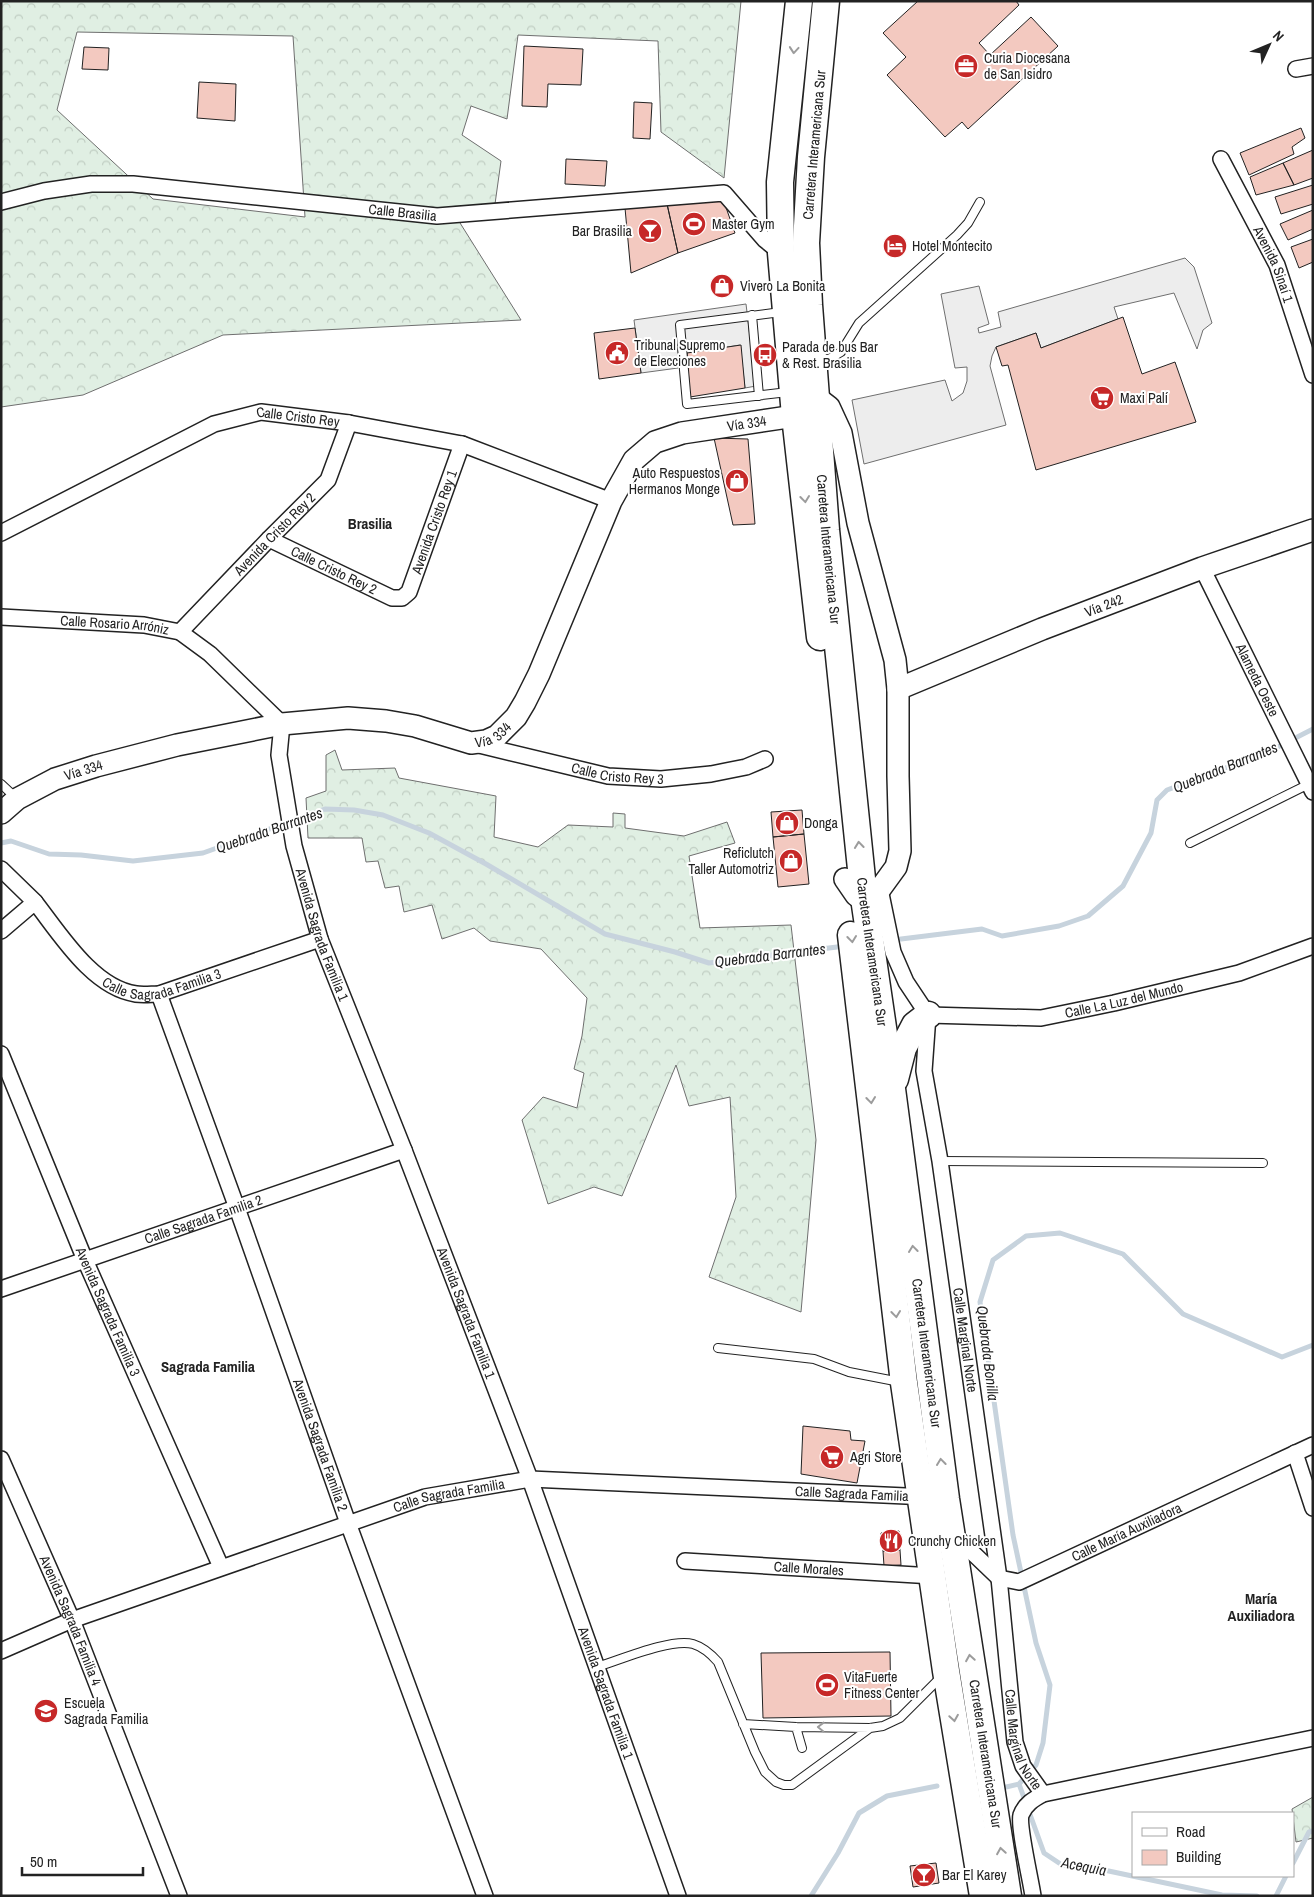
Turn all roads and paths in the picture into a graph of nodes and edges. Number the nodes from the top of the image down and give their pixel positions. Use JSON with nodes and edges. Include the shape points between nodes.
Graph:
{"nodes":[{"id":1,"x":798,"y":1,"type":"edge"},
{"id":2,"x":826,"y":1,"type":"edge"},
{"id":3,"x":1313,"y":66,"type":"edge"},
{"id":4,"x":1296,"y":70,"type":"dead end"},
{"id":5,"x":1221,"y":159,"type":"dead end"},
{"id":6,"x":780,"y":199,"type":"junction"},
{"id":7,"x":1,"y":202,"type":"edge"},
{"id":8,"x":980,"y":202,"type":"dead end"},
{"id":9,"x":781,"y":253,"type":"junction"},
{"id":10,"x":786,"y":311,"type":"junction"},
{"id":11,"x":752,"y":315,"type":"junction"},
{"id":12,"x":1313,"y":375,"type":"edge"},
{"id":13,"x":806,"y":388,"type":"junction"},
{"id":14,"x":759,"y":396,"type":"junction"},
{"id":15,"x":349,"y":423,"type":"junction"},
{"id":16,"x":462,"y":444,"type":"junction"},
{"id":17,"x":611,"y":501,"type":"junction"},
{"id":18,"x":1313,"y":530,"type":"edge"},
{"id":19,"x":1,"y":533,"type":"edge"},
{"id":20,"x":269,"y":538,"type":"junction"},
{"id":21,"x":1202,"y":568,"type":"junction"},
{"id":22,"x":402,"y":598,"type":"joint"},
{"id":23,"x":1,"y":617,"type":"edge"},
{"id":24,"x":180,"y":632,"type":"junction"},
{"id":25,"x":898,"y":689,"type":"junction"},
{"id":26,"x":282,"y":724,"type":"junction"},
{"id":27,"x":471,"y":743,"type":"junction"},
{"id":28,"x":765,"y":759,"type":"dead end"},
{"id":29,"x":1,"y":784,"type":"edge"},
{"id":30,"x":1311,"y":788,"type":"edge"},
{"id":31,"x":17,"y":799,"type":"junction"},
{"id":32,"x":1,"y":813,"type":"edge"},
{"id":33,"x":1190,"y":843,"type":"dead end"},
{"id":34,"x":1,"y":869,"type":"edge"},
{"id":35,"x":844,"y":879,"type":"junction"},
{"id":36,"x":872,"y":893,"type":"junction"},
{"id":37,"x":35,"y":902,"type":"junction"},
{"id":38,"x":1,"y":931,"type":"edge"},
{"id":39,"x":320,"y":939,"type":"junction"},
{"id":40,"x":1313,"y":946,"type":"edge"},
{"id":41,"x":159,"y":994,"type":"junction"},
{"id":42,"x":928,"y":1016,"type":"junction"},
{"id":43,"x":1,"y":1054,"type":"edge"},
{"id":44,"x":892,"y":1089,"type":"junction"},
{"id":45,"x":404,"y":1150,"type":"junction"},
{"id":46,"x":940,"y":1161,"type":"junction"},
{"id":47,"x":1263,"y":1163,"type":"dead end"},
{"id":48,"x":237,"y":1208,"type":"junction"},
{"id":49,"x":85,"y":1260,"type":"junction"},
{"id":50,"x":1,"y":1289,"type":"edge"},
{"id":51,"x":718,"y":1348,"type":"dead end"},
{"id":52,"x":904,"y":1383,"type":"junction"},
{"id":53,"x":1313,"y":1445,"type":"edge"},
{"id":54,"x":1295,"y":1452,"type":"junction"},
{"id":55,"x":1,"y":1458,"type":"edge"},
{"id":56,"x":530,"y":1479,"type":"junction"},
{"id":57,"x":933,"y":1498,"type":"junction"},
{"id":58,"x":1313,"y":1508,"type":"edge"},
{"id":59,"x":348,"y":1523,"type":"junction"},
{"id":60,"x":951,"y":1532,"type":"junction"},
{"id":61,"x":685,"y":1560,"type":"dead end"},
{"id":62,"x":221,"y":1567,"type":"junction"},
{"id":63,"x":933,"y":1576,"type":"junction"},
{"id":64,"x":999,"y":1578,"type":"junction"},
{"id":65,"x":72,"y":1620,"type":"junction"},
{"id":66,"x":1,"y":1652,"type":"edge"},
{"id":67,"x":597,"y":1667,"type":"junction"},
{"id":68,"x":946,"y":1671,"type":"junction"},
{"id":69,"x":743,"y":1724,"type":"junction"},
{"id":70,"x":796,"y":1727,"type":"junction"},
{"id":71,"x":870,"y":1728,"type":"junction"},
{"id":72,"x":1313,"y":1738,"type":"edge"},
{"id":73,"x":802,"y":1748,"type":"dead end"},
{"id":74,"x":973,"y":1760,"type":"junction"},
{"id":75,"x":1044,"y":1794,"type":"junction"},
{"id":76,"x":179,"y":1896,"type":"edge"},
{"id":77,"x":485,"y":1896,"type":"edge"},
{"id":78,"x":678,"y":1896,"type":"edge"},
{"id":79,"x":983,"y":1896,"type":"edge"},
{"id":80,"x":1008,"y":1896,"type":"edge"},
{"id":81,"x":1033,"y":1896,"type":"edge"}],
"edges":[{"from":1,"to":6,"type":"highway","name":"Carretera Interamericana Sur","one_way":true},
{"from":2,"to":13,"type":"highway","name":"Carretera Interamericana Sur","via":[[806,243]]},
{"from":3,"to":4,"type":"street"},
{"from":5,"to":12,"type":"street","name":"Avenida Sinaí 1","via":[[1277,265]]},
{"from":6,"to":9,"type":"highway","name":"Carretera Interamericana Sur"},
{"from":6,"to":13,"type":"highway","via":[[807,350]]},
{"from":7,"to":9,"type":"street","name":"Calle Brasilia","via":[[91,184],[133,184],[437,216],[724,193],[765,240]]},
{"from":8,"to":13,"type":"lane","via":[[957,235],[859,323],[841,352],[829,359]]},
{"from":9,"to":10,"type":"highway","name":"Carretera Interamericana Sur"},
{"from":10,"to":11,"type":"lane"},
{"from":10,"to":13,"type":"highway","name":"Carretera Interamericana Sur"},
{"from":11,"to":14,"type":"lane"},
{"from":11,"to":14,"type":"lane","via":[[680,324],[687,404]]},
{"from":13,"to":14,"type":"lane"},
{"from":13,"to":17,"type":"street","name":"Vía 334","via":[[706,428],[655,442],[634,460]]},
{"from":13,"to":25,"type":"street","via":[[829,407],[841,433],[858,523],[895,660]]},
{"from":13,"to":35,"type":"highway","name":"Carretera Interamericana Sur","one_way":true,"via":[[824,664]]},
{"from":36,"to":13,"type":"highway","name":"Carretera Interamericana Sur","one_way":true,"via":[[823,490],[804,432]]},
{"from":15,"to":16,"type":"street","name":"Calle Cristo Rey"},
{"from":15,"to":19,"type":"street","name":"Calle Cristo Rey","via":[[261,412],[214,424]]},
{"from":15,"to":20,"type":"street","name":"Avenida Cristo Rey 2","via":[[328,480]]},
{"from":16,"to":17,"type":"street","name":"Calle Cristo Rey"},
{"from":16,"to":22,"type":"street","name":"Avenida Cristo Rey 1","via":[[409,592]]},
{"from":17,"to":27,"type":"street","name":"Vía 334","via":[[525,702],[497,736]]},
{"from":18,"to":21,"type":"street","name":"Vía 242"},
{"from":20,"to":22,"type":"street","name":"Calle Cristo Rey 2","via":[[392,598]]},
{"from":20,"to":24,"type":"street","name":"Avenida Cristo Rey 2"},
{"from":21,"to":25,"type":"street","name":"Vía 242"},
{"from":21,"to":30,"type":"street","name":"Alameda Oeste"},
{"from":23,"to":24,"type":"street","name":"Calle Rosario Arróniz","via":[[144,624]]},
{"from":24,"to":26,"type":"street","name":"Calle Rosario Arróniz","via":[[210,654]]},
{"from":25,"to":36,"type":"street","via":[[900,851],[896,868]]},
{"from":26,"to":27,"type":"street","name":"Vía 334","via":[[348,718],[386,721]]},
{"from":26,"to":31,"type":"street","name":"Vía 334","via":[[177,745],[96,766],[55,779]]},
{"from":26,"to":39,"type":"street","name":"Avenida Sagrada Familia 1","via":[[278,755],[294,846]]},
{"from":27,"to":28,"type":"street","name":"Calle Cristo Rey 3","via":[[608,776],[661,778],[711,774],[746,767]]},
{"from":29,"to":31,"type":"lane"},
{"from":30,"to":33,"type":"lane"},
{"from":31,"to":32,"type":"street","name":"Vía 334"},
{"from":34,"to":37,"type":"street","name":"Calle Sagrada Familia 3"},
{"from":35,"to":36,"type":"street","via":[[860,898]]},
{"from":35,"to":52,"type":"highway","name":"Carretera Interamericana Sur","one_way":true},
{"from":36,"to":42,"type":"street","via":[[906,982]]},
{"from":36,"to":44,"type":"highway","name":"Carretera Interamericana Sur"},
{"from":37,"to":38,"type":"street"},
{"from":37,"to":41,"type":"street","name":"Calle Sagrada Familia 3","via":[[78,957],[99,977],[136,994]]},
{"from":39,"to":41,"type":"street","name":"Calle Sagrada Familia 3"},
{"from":39,"to":45,"type":"street","name":"Avenida Sagrada Familia 1"},
{"from":40,"to":42,"type":"street","name":"Calle La Luz del Mundo","via":[[1239,973],[1041,1018]]},
{"from":41,"to":48,"type":"street","name":"Avenida Sagrada Familia 2"},
{"from":42,"to":44,"type":"highway","via":[[915,1025],[903,1048]]},
{"from":42,"to":46,"type":"street","name":"Calle Marginal Norte","via":[[924,1071]]},
{"from":43,"to":49,"type":"street","name":"Avenida Sagrada Familia 3"},
{"from":57,"to":44,"type":"highway","name":"Carretera Interamericana Sur","one_way":true},
{"from":45,"to":48,"type":"street","name":"Calle Sagrada Familia 2"},
{"from":45,"to":56,"type":"street","name":"Avenida Sagrada Familia 1"},
{"from":46,"to":47,"type":"lane"},
{"from":46,"to":64,"type":"street","name":"Calle Marginal Norte"},
{"from":48,"to":49,"type":"street","name":"Calle Sagrada Familia 2"},
{"from":48,"to":59,"type":"street","name":"Avenida Sagrada Familia 2"},
{"from":49,"to":50,"type":"street","name":"Calle Sagrada Familia 2"},
{"from":49,"to":62,"type":"street","name":"Avenida Sagrada Familia 3"},
{"from":51,"to":52,"type":"lane","via":[[814,1359],[849,1372]]},
{"from":52,"to":57,"type":"highway","name":"Carretera Interamericana Sur"},
{"from":53,"to":54,"type":"street","name":"Calle María Auxiliadora"},
{"from":54,"to":58,"type":"street"},
{"from":54,"to":64,"type":"street","name":"Calle María Auxiliadora","via":[[1034,1576],[1019,1582]]},
{"from":55,"to":65,"type":"street","name":"Avenida Sagrada Familia 4"},
{"from":56,"to":57,"type":"street","name":"Calle Sagrada Familia"},
{"from":56,"to":59,"type":"street","name":"Calle Sagrada Familia","via":[[425,1497]]},
{"from":56,"to":67,"type":"street","name":"Avenida Sagrada Familia 1"},
{"from":57,"to":60,"type":"highway","name":"Carretera Interamericana Sur"},
{"from":57,"to":63,"type":"highway","name":"Carretera Interamericana Sur"},
{"from":59,"to":62,"type":"street","name":"Calle Sagrada Familia"},
{"from":59,"to":77,"type":"street","name":"Avenida Sagrada Familia 2"},
{"from":60,"to":64,"type":"street"},
{"from":74,"to":60,"type":"highway","name":"Carretera Interamericana Sur","one_way":true},
{"from":61,"to":63,"type":"street","name":"Calle Morales"},
{"from":62,"to":65,"type":"street","name":"Calle Sagrada Familia"},
{"from":63,"to":68,"type":"highway","name":"Carretera Interamericana Sur"},
{"from":64,"to":75,"type":"street","name":"Calle Marginal Norte","via":[[1015,1742],[1023,1766]]},
{"from":65,"to":66,"type":"street","name":"Calle Sagrada Familia"},
{"from":65,"to":76,"type":"street","name":"Avenida Sagrada Familia 4"},
{"from":67,"to":69,"type":"lane","via":[[674,1642],[692,1644],[708,1651],[718,1662]]},
{"from":67,"to":78,"type":"street","name":"Avenida Sagrada Familia 1"},
{"from":68,"to":71,"type":"lane","via":[[900,1718]]},
{"from":68,"to":74,"type":"highway","name":"Carretera Interamericana Sur","one_way":true},
{"from":69,"to":70,"type":"lane"},
{"from":69,"to":71,"type":"lane","via":[[765,1772],[784,1785],[792,1785]]},
{"from":71,"to":70,"type":"lane","one_way":true},
{"from":70,"to":73,"type":"lane"},
{"from":72,"to":75,"type":"street"},
{"from":74,"to":79,"type":"highway","name":"Carretera Interamericana Sur","via":[[968,1809]]},
{"from":80,"to":74,"type":"highway","name":"Carretera Interamericana Sur","one_way":true,"via":[[993,1806]]},
{"from":75,"to":81,"type":"street","via":[[1032,1800],[1020,1821]]}]}
